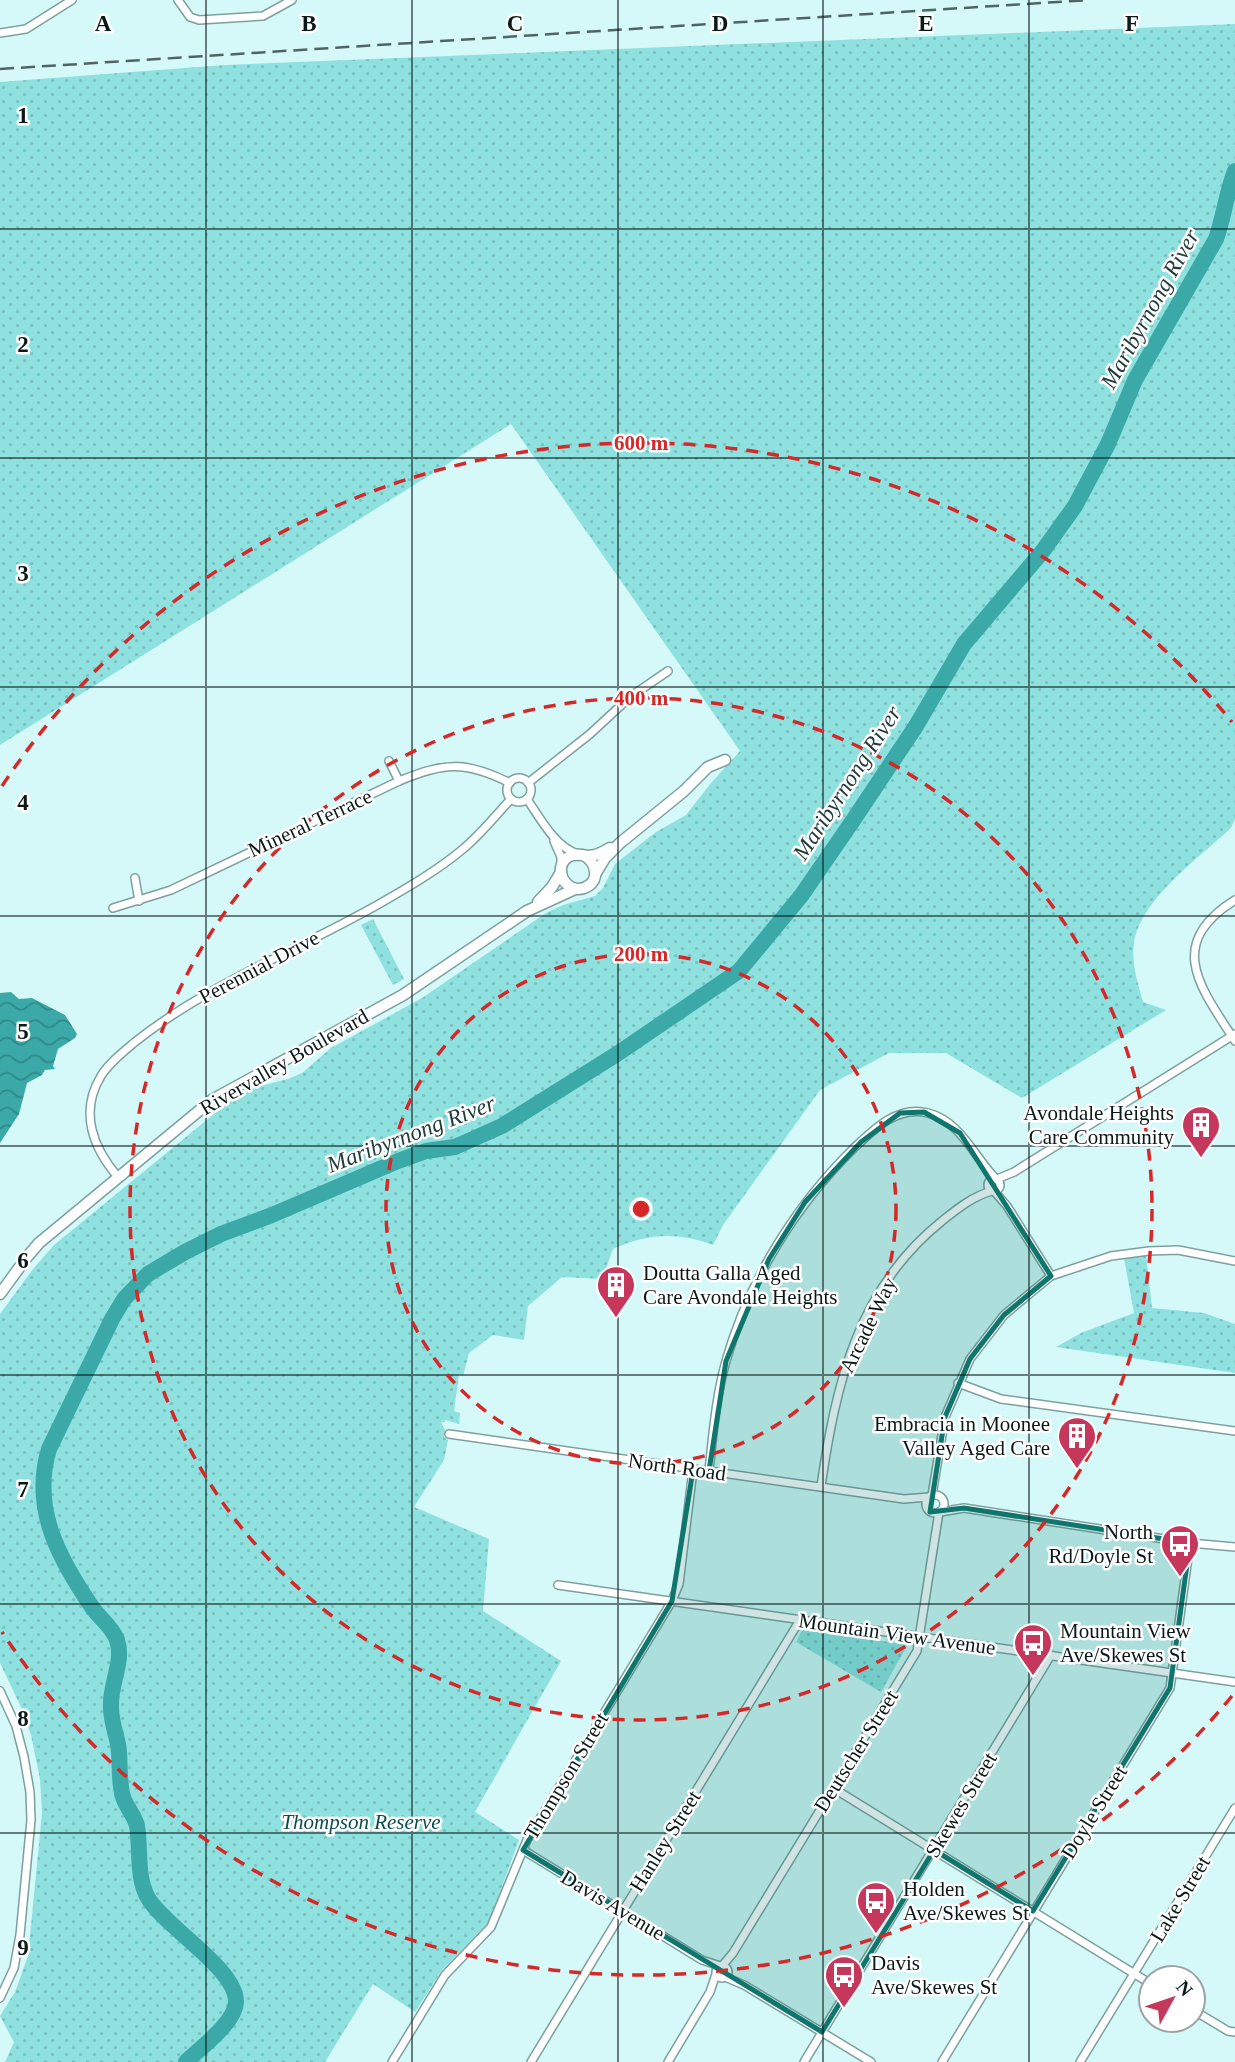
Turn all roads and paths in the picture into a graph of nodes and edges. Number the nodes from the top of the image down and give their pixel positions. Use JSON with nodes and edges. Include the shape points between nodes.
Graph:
{"nodes":[{"id":1,"x":72,"y":0,"type":"edge"},
{"id":2,"x":178,"y":0,"type":"edge"},
{"id":3,"x":292,"y":0,"type":"edge"},
{"id":4,"x":0,"y":33,"type":"edge"},
{"id":5,"x":668,"y":671,"type":"dead end"},
{"id":6,"x":725,"y":760,"type":"dead end"},
{"id":7,"x":389,"y":761,"type":"dead end"},
{"id":8,"x":399,"y":781,"type":"junction"},
{"id":9,"x":510,"y":783,"type":"junction"},
{"id":10,"x":528,"y":783,"type":"junction"},
{"id":11,"x":511,"y":799,"type":"junction"},
{"id":12,"x":527,"y":799,"type":"junction"},
{"id":13,"x":547,"y":828,"type":"junction"},
{"id":14,"x":620,"y":843,"type":"junction"},
{"id":15,"x":581,"y":854,"type":"junction"},
{"id":16,"x":561,"y":869,"type":"junction"},
{"id":17,"x":596,"y":873,"type":"junction"},
{"id":18,"x":135,"y":878,"type":"dead end"},
{"id":19,"x":575,"y":889,"type":"junction"},
{"id":20,"x":139,"y":901,"type":"junction"},
{"id":21,"x":1235,"y":901,"type":"edge"},
{"id":22,"x":113,"y":908,"type":"dead end"},
{"id":23,"x":527,"y":911,"type":"junction"},
{"id":24,"x":1234,"y":1037,"type":"edge"},
{"id":25,"x":118,"y":1177,"type":"junction"},
{"id":26,"x":994,"y":1185,"type":"junction"},
{"id":27,"x":1235,"y":1261,"type":"edge"},
{"id":28,"x":1051,"y":1276,"type":"junction"},
{"id":29,"x":0,"y":1294,"type":"edge"},
{"id":30,"x":958,"y":1383,"type":"junction"},
{"id":31,"x":1235,"y":1431,"type":"edge"},
{"id":32,"x":449,"y":1434,"type":"dead end"},
{"id":33,"x":693,"y":1470,"type":"junction"},
{"id":34,"x":709,"y":1471,"type":"junction"},
{"id":35,"x":821,"y":1486,"type":"junction"},
{"id":36,"x":936,"y":1497,"type":"junction"},
{"id":37,"x":904,"y":1500,"type":"junction"},
{"id":38,"x":928,"y":1508,"type":"junction"},
{"id":39,"x":964,"y":1508,"type":"junction"},
{"id":40,"x":940,"y":1512,"type":"junction"},
{"id":41,"x":935,"y":1534,"type":"junction"},
{"id":42,"x":1190,"y":1543,"type":"junction"},
{"id":43,"x":1235,"y":1547,"type":"edge"},
{"id":44,"x":558,"y":1584,"type":"dead end"},
{"id":45,"x":672,"y":1601,"type":"junction"},
{"id":46,"x":800,"y":1620,"type":"junction"},
{"id":47,"x":920,"y":1637,"type":"junction"},
{"id":48,"x":1051,"y":1655,"type":"junction"},
{"id":49,"x":1171,"y":1673,"type":"junction"},
{"id":50,"x":1235,"y":1682,"type":"edge"},
{"id":51,"x":0,"y":1691,"type":"edge"},
{"id":52,"x":833,"y":1788,"type":"junction"},
{"id":53,"x":1235,"y":1808,"type":"edge"},
{"id":54,"x":523,"y":1850,"type":"junction"},
{"id":55,"x":934,"y":1850,"type":"junction"},
{"id":56,"x":622,"y":1911,"type":"junction"},
{"id":57,"x":1033,"y":1911,"type":"junction"},
{"id":58,"x":722,"y":1972,"type":"junction"},
{"id":59,"x":1134,"y":1974,"type":"junction"},
{"id":60,"x":1137,"y":1976,"type":"edge"},
{"id":61,"x":0,"y":1998,"type":"edge"},
{"id":62,"x":1207,"y":2018,"type":"edge"},
{"id":63,"x":822,"y":2032,"type":"junction"},
{"id":64,"x":1235,"y":2032,"type":"edge"},
{"id":65,"x":392,"y":2062,"type":"edge"},
{"id":66,"x":531,"y":2062,"type":"edge"},
{"id":67,"x":668,"y":2062,"type":"edge"},
{"id":68,"x":804,"y":2062,"type":"edge"},
{"id":69,"x":870,"y":2062,"type":"edge"},
{"id":70,"x":942,"y":2062,"type":"edge"},
{"id":71,"x":1080,"y":2062,"type":"edge"}],
"edges":[{"from":1,"to":4,"type":"street","via":[[26,29]]},
{"from":2,"to":3,"type":"street","via":[[190,17],[199,20],[263,16]]},
{"from":5,"to":10,"type":"street"},
{"from":6,"to":14,"type":"street","via":[[708,766]]},
{"from":7,"to":8,"type":"street"},
{"from":8,"to":9,"type":"street","name":"Mineral Terrace","via":[[446,766],[470,767]]},
{"from":8,"to":20,"type":"street","name":"Mineral Terrace"},
{"from":9,"to":10,"type":"street","via":[[521,778]]},
{"from":9,"to":11,"type":"street"},
{"from":10,"to":12,"type":"street","via":[[531,792]]},
{"from":11,"to":12,"type":"street","via":[[519,803]]},
{"from":11,"to":25,"type":"street","name":"Perennial Drive","via":[[482,832],[447,861],[365,912],[186,1006],[116,1058],[98,1082],[90,1117],[98,1151]]},
{"from":12,"to":13,"type":"street"},
{"from":13,"to":15,"type":"street","via":[[565,849]]},
{"from":13,"to":16,"type":"street","via":[[561,857]]},
{"from":14,"to":15,"type":"street","via":[[596,855]]},
{"from":14,"to":17,"type":"street"},
{"from":15,"to":16,"type":"street","via":[[568,858]]},
{"from":15,"to":17,"type":"street","via":[[592,861]]},
{"from":16,"to":19,"type":"street","via":[[565,883]]},
{"from":16,"to":23,"type":"street","name":"Rivervalley Boulevard","via":[[552,887]]},
{"from":17,"to":19,"type":"street","via":[[591,884]]},
{"from":18,"to":20,"type":"street"},
{"from":19,"to":23,"type":"street","name":"Rivervalley Boulevard"},
{"from":20,"to":22,"type":"street","name":"Mineral Terrace"},
{"from":21,"to":24,"type":"street","via":[[1202,930],[1194,955],[1201,985]]},
{"from":23,"to":25,"type":"street","name":"Rivervalley Boulevard","via":[[403,995],[212,1100]]},
{"from":24,"to":26,"type":"street","name":"Arcade Way"},
{"from":25,"to":29,"type":"street","name":"Rivervalley Boulevard","via":[[39,1243]]},
{"from":26,"to":28,"type":"street"},
{"from":26,"to":34,"type":"street","via":[[960,1133],[945,1120],[913,1111],[888,1119],[824,1179],[769,1259],[740,1318],[717,1401]]},
{"from":26,"to":35,"type":"street","name":"Arcade Way","via":[[915,1245],[888,1278],[858,1333],[839,1385]]},
{"from":27,"to":28,"type":"street","via":[[1178,1250],[1149,1251],[1111,1256]]},
{"from":28,"to":30,"type":"street","via":[[989,1332]]},
{"from":30,"to":31,"type":"street","via":[[1001,1399]]},
{"from":30,"to":36,"type":"street","via":[[945,1417]]},
{"from":32,"to":33,"type":"street","name":"North Road"},
{"from":33,"to":34,"type":"street","name":"North Road"},
{"from":33,"to":45,"type":"street","name":"Thompson Street"},
{"from":34,"to":35,"type":"street","name":"North Road"},
{"from":35,"to":37,"type":"street","name":"North Road"},
{"from":36,"to":37,"type":"street","name":"North Road"},
{"from":36,"to":38,"type":"street"},
{"from":36,"to":39,"type":"street"},
{"from":36,"to":40,"type":"street","name":"Deutscher Street","via":[[945,1504]]},
{"from":37,"to":38,"type":"street","name":"North Road"},
{"from":38,"to":40,"type":"street","name":"North Road"},
{"from":38,"to":41,"type":"street","name":"Deutscher Street"},
{"from":39,"to":40,"type":"street"},
{"from":39,"to":42,"type":"street"},
{"from":40,"to":41,"type":"street","name":"Deutscher Street"},
{"from":41,"to":47,"type":"street","name":"Deutscher Street"},
{"from":42,"to":43,"type":"street"},
{"from":42,"to":49,"type":"street","name":"Doyle Street"},
{"from":44,"to":45,"type":"street","name":"Mountain View Avenue"},
{"from":45,"to":46,"type":"street","name":"Mountain View Avenue"},
{"from":45,"to":54,"type":"street","name":"Thompson Street"},
{"from":46,"to":47,"type":"street","name":"Mountain View Avenue"},
{"from":46,"to":56,"type":"street","name":"Hanley Street"},
{"from":47,"to":48,"type":"street","name":"Mountain View Avenue"},
{"from":47,"to":52,"type":"street","name":"Deutscher Street","via":[[917,1651]]},
{"from":48,"to":49,"type":"street","name":"Mountain View Avenue"},
{"from":48,"to":55,"type":"street","name":"Skewes Street"},
{"from":49,"to":50,"type":"street","name":"Mountain View Avenue"},
{"from":49,"to":57,"type":"street","name":"Doyle Street","via":[[1170,1688],[1146,1731]]},
{"from":51,"to":61,"type":"street","via":[[24,1757],[31,1820],[18,1946]]},
{"from":52,"to":55,"type":"street"},
{"from":52,"to":58,"type":"street","name":"Deutscher Street"},
{"from":53,"to":59,"type":"street","name":"Lake Street"},
{"from":54,"to":56,"type":"street","name":"Davis Avenue"},
{"from":54,"to":65,"type":"street","name":"Thompson Street","via":[[491,1927],[445,1975]]},
{"from":55,"to":57,"type":"street"},
{"from":55,"to":63,"type":"street","name":"Skewes Street"},
{"from":56,"to":58,"type":"street","name":"Davis Avenue"},
{"from":56,"to":66,"type":"street","name":"Hanley Street"},
{"from":57,"to":59,"type":"street"},
{"from":57,"to":70,"type":"street","name":"Doyle Street"},
{"from":58,"to":63,"type":"street","name":"Davis Avenue"},
{"from":58,"to":67,"type":"street","name":"Deutscher Street"},
{"from":59,"to":60,"type":"street"},
{"from":59,"to":71,"type":"street","name":"Lake Street"},
{"from":62,"to":64,"type":"street"},
{"from":63,"to":68,"type":"street","name":"Skewes Street"},
{"from":63,"to":69,"type":"street","name":"Davis Avenue"}]}
